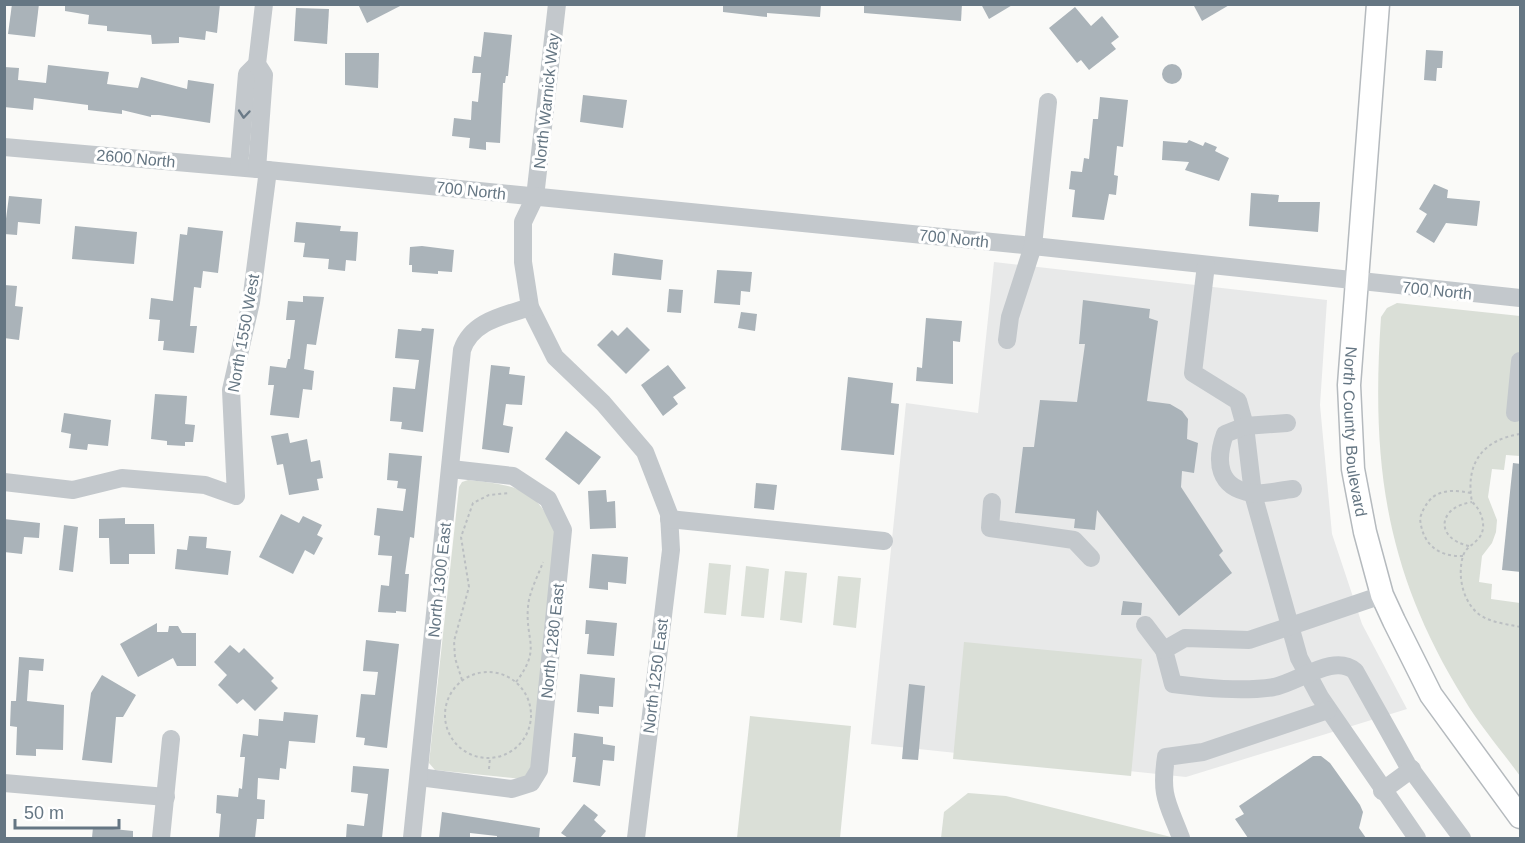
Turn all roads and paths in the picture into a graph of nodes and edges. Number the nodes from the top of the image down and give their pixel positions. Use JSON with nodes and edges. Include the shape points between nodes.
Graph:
{"nodes":[{"id":1,"x":264,"y":4,"type":"edge"},
{"id":2,"x":557,"y":4,"type":"edge"},
{"id":3,"x":1378,"y":4,"type":"edge"},
{"id":4,"x":1048,"y":102,"type":"dead end"},
{"id":5,"x":4,"y":147,"type":"edge"},
{"id":6,"x":255,"y":169,"type":"junction"},
{"id":7,"x":387,"y":182,"type":"joint"},
{"id":8,"x":535,"y":197,"type":"junction"},
{"id":9,"x":1033,"y":246,"type":"junction"},
{"id":10,"x":1206,"y":265,"type":"junction"},
{"id":11,"x":1356,"y":282,"type":"junction"},
{"id":12,"x":1521,"y":298,"type":"edge"},
{"id":13,"x":530,"y":307,"type":"junction"},
{"id":14,"x":1007,"y":340,"type":"dead end"},
{"id":15,"x":1521,"y":361,"type":"edge"},
{"id":16,"x":1515,"y":413,"type":"dead end"},
{"id":17,"x":1287,"y":423,"type":"dead end"},
{"id":18,"x":1245,"y":426,"type":"junction"},
{"id":19,"x":1521,"y":434,"type":"edge"},
{"id":20,"x":451,"y":469,"type":"junction"},
{"id":21,"x":4,"y":483,"type":"edge"},
{"id":22,"x":1293,"y":489,"type":"dead end"},
{"id":23,"x":1471,"y":493,"type":"junction"},
{"id":24,"x":512,"y":494,"type":"dead end"},
{"id":25,"x":1253,"y":494,"type":"junction"},
{"id":26,"x":992,"y":502,"type":"dead end"},
{"id":27,"x":1472,"y":502,"type":"junction"},
{"id":28,"x":669,"y":516,"type":"junction"},
{"id":29,"x":884,"y":542,"type":"dead end"},
{"id":30,"x":1469,"y":546,"type":"junction"},
{"id":31,"x":1463,"y":556,"type":"junction"},
{"id":32,"x":544,"y":558,"type":"dead end"},
{"id":33,"x":1091,"y":558,"type":"dead end"},
{"id":34,"x":1382,"y":595,"type":"junction"},
{"id":35,"x":1145,"y":625,"type":"dead end"},
{"id":36,"x":1521,"y":627,"type":"edge"},
{"id":37,"x":1289,"y":629,"type":"junction"},
{"id":38,"x":1164,"y":650,"type":"junction"},
{"id":39,"x":1308,"y":676,"type":"junction"},
{"id":40,"x":462,"y":680,"type":"junction"},
{"id":41,"x":516,"y":681,"type":"junction"},
{"id":42,"x":1328,"y":710,"type":"junction"},
{"id":43,"x":171,"y":739,"type":"dead end"},
{"id":44,"x":1412,"y":769,"type":"junction"},
{"id":45,"x":419,"y":777,"type":"junction"},
{"id":46,"x":4,"y":783,"type":"edge"},
{"id":47,"x":1382,"y":791,"type":"junction"},
{"id":48,"x":166,"y":797,"type":"junction"},
{"id":49,"x":1521,"y":817,"type":"edge"},
{"id":50,"x":161,"y":838,"type":"edge"},
{"id":51,"x":412,"y":838,"type":"edge"},
{"id":52,"x":636,"y":838,"type":"edge"},
{"id":53,"x":1181,"y":838,"type":"edge"},
{"id":54,"x":1417,"y":838,"type":"edge"},
{"id":55,"x":1462,"y":838,"type":"edge"}],
"edges":[{"from":1,"to":6,"type":"street","name":"North 1550 West","via":[[257,64],[247,74]]},
{"from":2,"to":8,"type":"street","name":"North Warnick Way"},
{"from":3,"to":11,"type":"main road","name":"North County Boulevard"},
{"from":4,"to":9,"type":"street"},
{"from":5,"to":6,"type":"street","name":"2600 North"},
{"from":6,"to":7,"type":"street","name":"2600 North"},
{"from":6,"to":21,"type":"street","name":"North 1550 West","via":[[251,302],[231,390],[236,496],[205,485],[122,478],[73,490]]},
{"from":7,"to":8,"type":"street","name":"700 North"},
{"from":8,"to":9,"type":"street","name":"700 North"},
{"from":8,"to":13,"type":"street","via":[[523,222],[523,262]]},
{"from":9,"to":10,"type":"street","name":"700 North"},
{"from":9,"to":14,"type":"street","via":[[1010,317]]},
{"from":10,"to":11,"type":"street","name":"700 North"},
{"from":10,"to":18,"type":"street","via":[[1193,373],[1238,401]]},
{"from":11,"to":12,"type":"street","name":"700 North"},
{"from":11,"to":34,"type":"main road","name":"North County Boulevard","via":[[1349,421],[1353,469]]},
{"from":13,"to":20,"type":"street","name":"North 1300 East","via":[[476,327],[466,337]]},
{"from":13,"to":28,"type":"street","via":[[555,357],[603,403],[645,452]]},
{"from":15,"to":16,"type":"street"},
{"from":17,"to":18,"type":"street"},
{"from":18,"to":25,"type":"street"},
{"from":18,"to":25,"type":"street","via":[[1225,434],[1218,468],[1229,486]]},
{"from":19,"to":23,"type":"path","via":[[1502,437],[1485,448],[1472,471]]},
{"from":20,"to":45,"type":"street","name":"North 1300 East"},
{"from":20,"to":45,"type":"street","name":"North 1280 East","via":[[513,476],[548,499],[563,530],[539,770],[531,783],[512,789]]},
{"from":22,"to":25,"type":"street"},
{"from":23,"to":27,"type":"path"},
{"from":23,"to":31,"type":"path","via":[[1452,489],[1439,493],[1429,501],[1420,518],[1426,541],[1433,549]]},
{"from":24,"to":40,"type":"path","via":[[489,495],[473,503],[466,517],[461,537],[469,587],[454,641]]},
{"from":25,"to":37,"type":"street"},
{"from":26,"to":33,"type":"street","via":[[990,528],[1074,540]]},
{"from":27,"to":30,"type":"path","via":[[1478,507],[1483,530]]},
{"from":27,"to":30,"type":"path","via":[[1452,508],[1444,526],[1450,538]]},
{"from":28,"to":29,"type":"street"},
{"from":28,"to":52,"type":"street","name":"North 1250 East","via":[[671,550]]},
{"from":30,"to":31,"type":"path"},
{"from":31,"to":36,"type":"path","via":[[1460,578],[1469,603],[1488,619]]},
{"from":32,"to":41,"type":"path","via":[[528,606],[532,650]]},
{"from":34,"to":37,"type":"street"},
{"from":34,"to":49,"type":"main road","name":"North County Boulevard","via":[[1431,694]]},
{"from":35,"to":38,"type":"street"},
{"from":37,"to":38,"type":"street","via":[[1249,640],[1185,638]]},
{"from":37,"to":39,"type":"street"},
{"from":38,"to":39,"type":"street","via":[[1173,684],[1274,687]]},
{"from":39,"to":42,"type":"street"},
{"from":39,"to":44,"type":"street","via":[[1335,663],[1355,671]]},
{"from":40,"to":41,"type":"path","via":[[490,671]]},
{"from":40,"to":41,"type":"path","via":[[446,704],[449,732],[467,752],[495,757],[519,745],[531,720],[526,693]]},
{"from":42,"to":47,"type":"street"},
{"from":42,"to":53,"type":"street","via":[[1203,752],[1166,757],[1163,793]]},
{"from":43,"to":48,"type":"street"},
{"from":44,"to":47,"type":"street"},
{"from":44,"to":55,"type":"street"},
{"from":45,"to":51,"type":"street","name":"North 1300 East"},
{"from":46,"to":48,"type":"street"},
{"from":47,"to":54,"type":"street"},
{"from":48,"to":50,"type":"street"}]}
